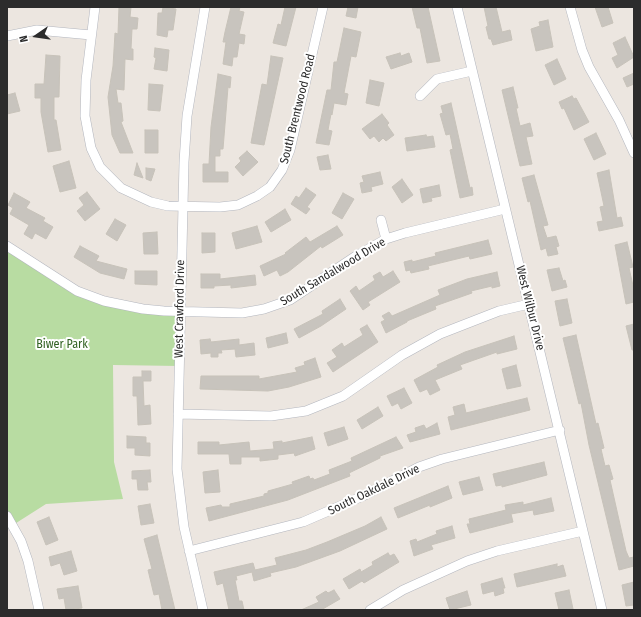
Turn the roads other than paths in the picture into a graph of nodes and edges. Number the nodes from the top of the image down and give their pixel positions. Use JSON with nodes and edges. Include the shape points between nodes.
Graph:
{"nodes":[{"id":1,"x":95,"y":7,"type":"edge"},
{"id":2,"x":205,"y":7,"type":"edge"},
{"id":3,"x":323,"y":7,"type":"edge"},
{"id":4,"x":456,"y":7,"type":"edge"},
{"id":5,"x":570,"y":7,"type":"edge"},
{"id":6,"x":91,"y":35,"type":"junction"},
{"id":7,"x":7,"y":36,"type":"edge"},
{"id":8,"x":472,"y":71,"type":"junction"},
{"id":9,"x":420,"y":96,"type":"dead end"},
{"id":10,"x":634,"y":153,"type":"edge"},
{"id":11,"x":182,"y":206,"type":"junction"},
{"id":12,"x":504,"y":209,"type":"junction"},
{"id":13,"x":381,"y":220,"type":"dead end"},
{"id":14,"x":386,"y":239,"type":"junction"},
{"id":15,"x":7,"y":246,"type":"edge"},
{"id":16,"x":529,"y":304,"type":"junction"},
{"id":17,"x":180,"y":312,"type":"junction"},
{"id":18,"x":178,"y":414,"type":"junction"},
{"id":19,"x":560,"y":430,"type":"junction"},
{"id":20,"x":7,"y":516,"type":"edge"},
{"id":21,"x":584,"y":531,"type":"junction"},
{"id":22,"x":189,"y":551,"type":"junction"},
{"id":23,"x":39,"y":610,"type":"edge"},
{"id":24,"x":203,"y":610,"type":"edge"},
{"id":25,"x":370,"y":610,"type":"edge"},
{"id":26,"x":602,"y":610,"type":"edge"}],
"edges":[{"from":1,"to":6,"type":"street","name":"South Brentwood Road"},
{"from":2,"to":11,"type":"street","name":"West Crawford Drive","via":[[187,116]]},
{"from":3,"to":11,"type":"street","name":"South Brentwood Road","via":[[290,150],[279,177],[257,196],[238,205]]},
{"from":4,"to":8,"type":"street","name":"West Wilbur Drive"},
{"from":5,"to":10,"type":"street","via":[[582,50]]},
{"from":6,"to":7,"type":"street","via":[[37,30]]},
{"from":6,"to":11,"type":"street","name":"South Brentwood Road","via":[[84,98],[87,130],[100,167],[111,180],[131,194],[158,204]]},
{"from":8,"to":9,"type":"street","via":[[437,79]]},
{"from":8,"to":12,"type":"street","name":"West Wilbur Drive"},
{"from":11,"to":17,"type":"street","name":"West Crawford Drive"},
{"from":12,"to":14,"type":"street","name":"South Sandalwood Drive"},
{"from":12,"to":16,"type":"street","name":"West Wilbur Drive"},
{"from":13,"to":14,"type":"street"},
{"from":14,"to":17,"type":"street","name":"South Sandalwood Drive","via":[[278,306],[242,313]]},
{"from":15,"to":17,"type":"street","name":"South Sandalwood Drive","via":[[85,295],[135,308]]},
{"from":16,"to":18,"type":"street","via":[[499,311],[440,334],[407,352],[343,396],[306,411],[271,416]]},
{"from":16,"to":19,"type":"street","name":"West Wilbur Drive"},
{"from":17,"to":18,"type":"street","name":"West Crawford Drive"},
{"from":18,"to":22,"type":"street","name":"West Crawford Drive","via":[[180,506]]},
{"from":19,"to":21,"type":"street","name":"West Wilbur Drive"},
{"from":19,"to":22,"type":"street","name":"South Oakdale Drive","via":[[442,459],[419,467],[364,496],[303,522]]},
{"from":20,"to":23,"type":"street","via":[[21,541],[28,561]]},
{"from":21,"to":25,"type":"street","via":[[467,561],[408,587]]},
{"from":21,"to":26,"type":"street","name":"West Wilbur Drive"},
{"from":22,"to":24,"type":"street","name":"West Crawford Drive"}]}
